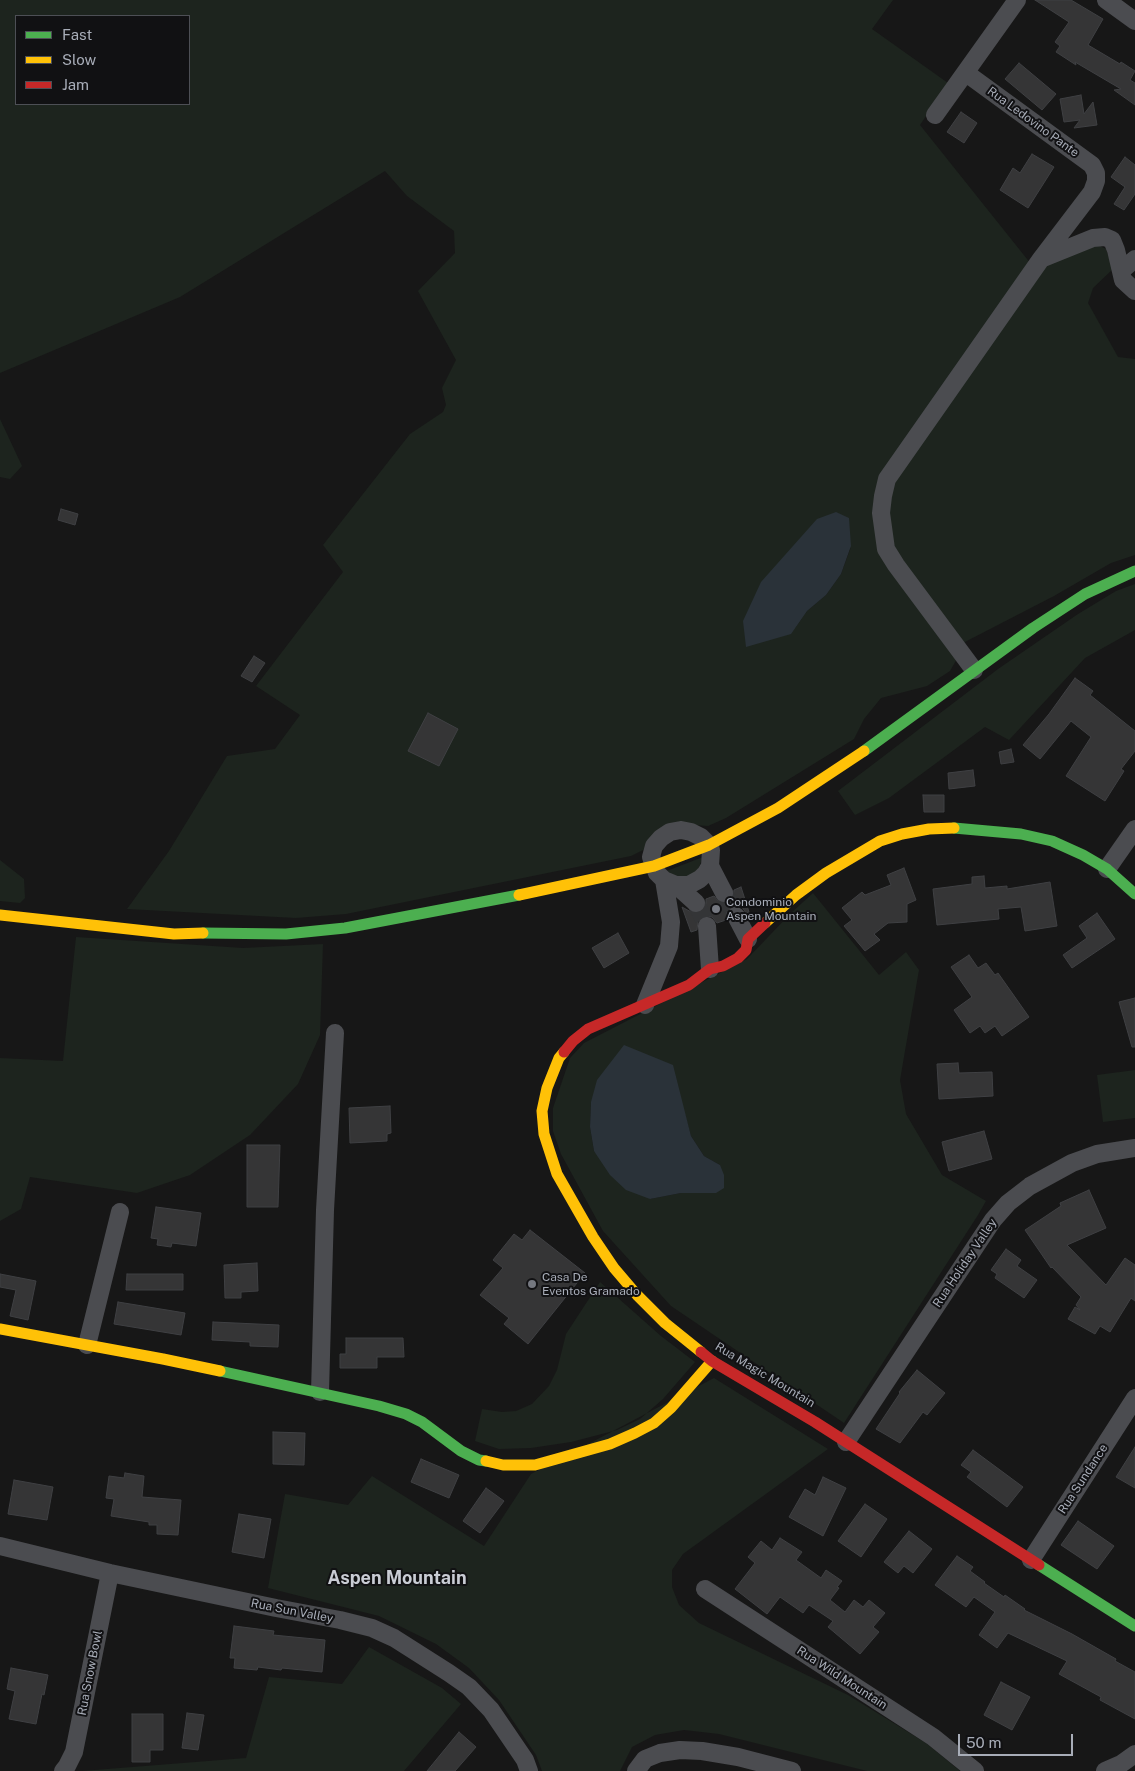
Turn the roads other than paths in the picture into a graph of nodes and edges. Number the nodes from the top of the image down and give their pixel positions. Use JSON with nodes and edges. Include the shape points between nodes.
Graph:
{"nodes":[{"id":1,"x":1017,"y":0,"type":"edge"},
{"id":2,"x":1106,"y":0,"type":"edge"},
{"id":3,"x":1135,"y":21,"type":"edge"},
{"id":4,"x":966,"y":72,"type":"junction"},
{"id":5,"x":935,"y":115,"type":"dead end"},
{"id":6,"x":1041,"y":259,"type":"junction"},
{"id":7,"x":1135,"y":259,"type":"edge"},
{"id":8,"x":1121,"y":271,"type":"junction"},
{"id":9,"x":1135,"y":292,"type":"edge"},
{"id":10,"x":1135,"y":570,"type":"edge"},
{"id":11,"x":974,"y":670,"type":"junction"},
{"id":12,"x":1135,"y":829,"type":"edge"},
{"id":13,"x":709,"y":845,"type":"junction"},
{"id":14,"x":654,"y":866,"type":"junction"},
{"id":15,"x":710,"y":866,"type":"junction"},
{"id":16,"x":1107,"y":869,"type":"junction"},
{"id":17,"x":670,"y":883,"type":"junction"},
{"id":18,"x":724,"y":893,"type":"tunnel mouth"},
{"id":19,"x":1135,"y":894,"type":"edge"},
{"id":20,"x":696,"y":902,"type":"tunnel mouth"},
{"id":21,"x":0,"y":915,"type":"edge"},
{"id":22,"x":736,"y":916,"type":"tunnel mouth"},
{"id":23,"x":706,"y":926,"type":"tunnel mouth"},
{"id":24,"x":748,"y":939,"type":"junction"},
{"id":25,"x":710,"y":969,"type":"junction"},
{"id":26,"x":645,"y":1004,"type":"junction"},
{"id":27,"x":335,"y":1033,"type":"dead end"},
{"id":28,"x":1135,"y":1148,"type":"edge"},
{"id":29,"x":120,"y":1212,"type":"dead end"},
{"id":30,"x":0,"y":1329,"type":"edge"},
{"id":31,"x":87,"y":1345,"type":"junction"},
{"id":32,"x":712,"y":1362,"type":"junction"},
{"id":33,"x":320,"y":1392,"type":"junction"},
{"id":34,"x":1135,"y":1398,"type":"edge"},
{"id":35,"x":846,"y":1442,"type":"junction"},
{"id":36,"x":0,"y":1546,"type":"edge"},
{"id":37,"x":1031,"y":1560,"type":"junction"},
{"id":38,"x":110,"y":1573,"type":"junction"},
{"id":39,"x":705,"y":1590,"type":"dead end"},
{"id":40,"x":1135,"y":1626,"type":"edge"},
{"id":41,"x":1135,"y":1754,"type":"edge"},
{"id":42,"x":63,"y":1771,"type":"edge"},
{"id":43,"x":529,"y":1771,"type":"edge"},
{"id":44,"x":636,"y":1771,"type":"edge"},
{"id":45,"x":792,"y":1771,"type":"edge"},
{"id":46,"x":976,"y":1771,"type":"edge"},
{"id":47,"x":1105,"y":1771,"type":"edge"}],
"edges":[{"from":1,"to":4,"type":"street"},
{"from":2,"to":3,"type":"street"},
{"from":4,"to":5,"type":"street"},
{"from":4,"to":6,"type":"street","name":"Rua Ledovino Pante","via":[[1092,165],[1096,173],[1092,192]]},
{"from":6,"to":8,"type":"street","via":[[1104,237],[1112,240]]},
{"from":6,"to":11,"type":"street","via":[[887,478],[882,496],[886,549]]},
{"from":7,"to":8,"type":"street"},
{"from":8,"to":9,"type":"street","via":[[1123,280]]},
{"from":10,"to":11,"type":"street","via":[[1085,594]]},
{"from":11,"to":13,"type":"street","via":[[847,763],[778,808]]},
{"from":12,"to":16,"type":"street"},
{"from":13,"to":14,"type":"street"},
{"from":13,"to":14,"type":"street","via":[[691,832],[670,832],[654,846],[651,857]]},
{"from":13,"to":15,"type":"street"},
{"from":14,"to":17,"type":"street","via":[[657,873]]},
{"from":14,"to":21,"type":"street","via":[[429,913],[294,934],[174,934]]},
{"from":15,"to":17,"type":"street","via":[[700,879],[689,885]]},
{"from":15,"to":18,"type":"street"},
{"from":16,"to":19,"type":"street"},
{"from":16,"to":24,"type":"street","via":[[1052,841],[1022,834],[963,828],[902,834],[858,853],[812,882]]},
{"from":17,"to":20,"type":"street"},
{"from":17,"to":26,"type":"street","via":[[669,946]]},
{"from":22,"to":24,"type":"street"},
{"from":23,"to":25,"type":"street"},
{"from":24,"to":25,"type":"street","via":[[746,950],[738,958]]},
{"from":25,"to":26,"type":"street","name":"Rua Magic Mountain","via":[[689,984]]},
{"from":26,"to":32,"type":"street","name":"Rua Magic Mountain","via":[[588,1030],[573,1041],[559,1058],[542,1111],[544,1134],[557,1174],[614,1268],[666,1323]]},
{"from":27,"to":33,"type":"street","via":[[325,1210]]},
{"from":28,"to":35,"type":"street","name":"Rua Holiday Valley","via":[[1097,1154],[1072,1163],[1030,1186],[1008,1203],[993,1220]]},
{"from":29,"to":31,"type":"street"},
{"from":30,"to":31,"type":"street"},
{"from":31,"to":33,"type":"street"},
{"from":32,"to":33,"type":"street","via":[[654,1422],[610,1444],[535,1465],[503,1465],[479,1460],[406,1414]]},
{"from":32,"to":35,"type":"street","name":"Rua Magic Mountain"},
{"from":34,"to":37,"type":"street","name":"Rua Sundance"},
{"from":35,"to":37,"type":"street","name":"Rua Magic Mountain"},
{"from":36,"to":38,"type":"street","name":"Rua Sun Valley"},
{"from":37,"to":40,"type":"street","name":"Rua Magic Mountain"},
{"from":38,"to":42,"type":"street","name":"Rua Snow Bowl","via":[[74,1752]]},
{"from":38,"to":43,"type":"street","name":"Rua Sun Valley","via":[[340,1620],[372,1628],[394,1638],[468,1687],[491,1710]]},
{"from":39,"to":46,"type":"street","name":"Rua Wild Mountain","via":[[932,1737]]},
{"from":41,"to":47,"type":"street"},
{"from":44,"to":45,"type":"street","via":[[644,1759],[680,1750],[702,1751]]}]}
